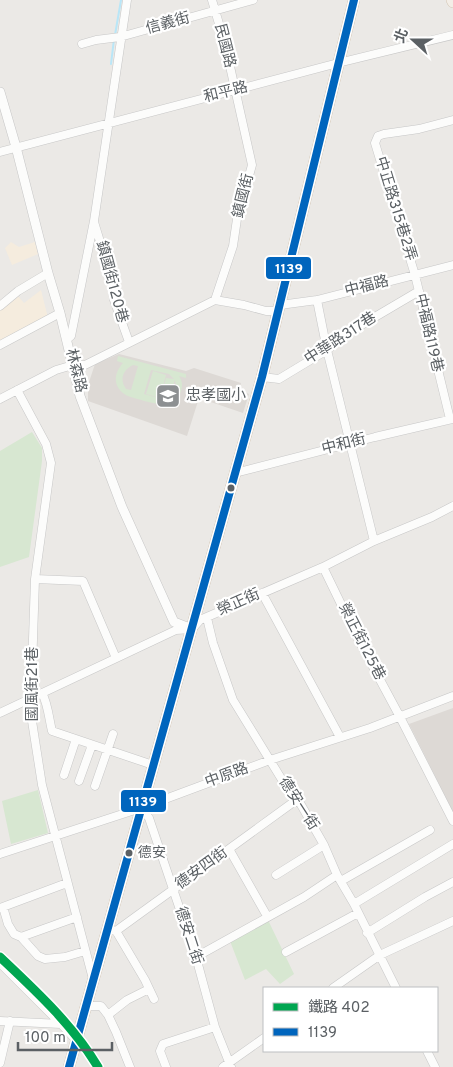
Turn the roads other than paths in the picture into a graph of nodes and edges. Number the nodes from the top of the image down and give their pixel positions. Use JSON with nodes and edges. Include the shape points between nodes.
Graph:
{"nodes":[{"id":1,"x":127,"y":0,"type":"edge"},
{"id":2,"x":212,"y":0,"type":"edge"},
{"id":3,"x":253,"y":0,"type":"edge"},
{"id":4,"x":354,"y":0,"type":"edge"},
{"id":5,"x":215,"y":11,"type":"junction"},
{"id":6,"x":453,"y":35,"type":"edge"},
{"id":7,"x":116,"y":37,"type":"junction"},
{"id":8,"x":82,"y":44,"type":"dead end"},
{"id":9,"x":338,"y":63,"type":"junction"},
{"id":10,"x":0,"y":92,"type":"edge"},
{"id":11,"x":235,"y":92,"type":"junction"},
{"id":12,"x":453,"y":120,"type":"edge"},
{"id":13,"x":108,"y":124,"type":"junction"},
{"id":14,"x":16,"y":147,"type":"junction"},
{"id":15,"x":0,"y":152,"type":"edge"},
{"id":16,"x":94,"y":221,"type":"junction"},
{"id":17,"x":453,"y":265,"type":"edge"},
{"id":18,"x":48,"y":273,"type":"junction"},
{"id":19,"x":415,"y":275,"type":"junction"},
{"id":20,"x":418,"y":291,"type":"junction"},
{"id":21,"x":215,"y":300,"type":"junction"},
{"id":22,"x":316,"y":300,"type":"junction"},
{"id":23,"x":0,"y":306,"type":"edge"},
{"id":24,"x":279,"y":308,"type":"junction"},
{"id":25,"x":60,"y":313,"type":"junction"},
{"id":26,"x":66,"y":339,"type":"junction"},
{"id":27,"x":129,"y":342,"type":"junction"},
{"id":28,"x":0,"y":345,"type":"edge"},
{"id":29,"x":326,"y":350,"type":"junction"},
{"id":30,"x":73,"y":365,"type":"junction"},
{"id":31,"x":262,"y":377,"type":"junction"},
{"id":32,"x":17,"y":390,"type":"junction"},
{"id":33,"x":0,"y":399,"type":"edge"},
{"id":34,"x":451,"y":419,"type":"edge"},
{"id":35,"x":350,"y":443,"type":"junction"},
{"id":36,"x":236,"y":473,"type":"junction"},
{"id":37,"x":453,"y":506,"type":"edge"},
{"id":38,"x":374,"y":541,"type":"junction"},
{"id":39,"x":323,"y":567,"type":"junction"},
{"id":40,"x":35,"y":579,"type":"junction"},
{"id":41,"x":262,"y":593,"type":"junction"},
{"id":42,"x":206,"y":618,"type":"junction"},
{"id":43,"x":192,"y":629,"type":"junction"},
{"id":44,"x":116,"y":658,"type":"junction"},
{"id":45,"x":42,"y":693,"type":"junction"},
{"id":46,"x":453,"y":696,"type":"edge"},
{"id":47,"x":30,"y":699,"type":"junction"},
{"id":48,"x":0,"y":713,"type":"edge"},
{"id":49,"x":400,"y":717,"type":"junction"},
{"id":50,"x":113,"y":734,"type":"dead end"},
{"id":51,"x":340,"y":736,"type":"junction"},
{"id":52,"x":76,"y":739,"type":"junction"},
{"id":53,"x":92,"y":745,"type":"junction"},
{"id":54,"x":108,"y":751,"type":"junction"},
{"id":55,"x":270,"y":760,"type":"junction"},
{"id":56,"x":153,"y":765,"type":"junction"},
{"id":57,"x":64,"y":775,"type":"dead end"},
{"id":58,"x":79,"y":781,"type":"dead end"},
{"id":59,"x":95,"y":786,"type":"dead end"},
{"id":60,"x":295,"y":801,"type":"junction"},
{"id":61,"x":141,"y":808,"type":"junction"},
{"id":62,"x":453,"y":821,"type":"edge"},
{"id":63,"x":430,"y":830,"type":"dead end"},
{"id":64,"x":55,"y":836,"type":"junction"},
{"id":65,"x":453,"y":844,"type":"edge"},
{"id":66,"x":324,"y":845,"type":"junction"},
{"id":67,"x":228,"y":849,"type":"junction"},
{"id":68,"x":0,"y":854,"type":"edge"},
{"id":69,"x":276,"y":875,"type":"dead end"},
{"id":70,"x":339,"y":878,"type":"junction"},
{"id":71,"x":67,"y":882,"type":"junction"},
{"id":72,"x":453,"y":882,"type":"edge"},
{"id":73,"x":173,"y":890,"type":"junction"},
{"id":74,"x":354,"y":904,"type":"junction"},
{"id":75,"x":1,"y":907,"type":"edge"},
{"id":76,"x":358,"y":913,"type":"junction"},
{"id":77,"x":268,"y":916,"type":"junction"},
{"id":78,"x":77,"y":917,"type":"junction"},
{"id":79,"x":453,"y":921,"type":"edge"},
{"id":80,"x":112,"y":930,"type":"junction"},
{"id":81,"x":368,"y":933,"type":"junction"},
{"id":82,"x":21,"y":937,"type":"junction"},
{"id":83,"x":85,"y":951,"type":"junction"},
{"id":84,"x":286,"y":952,"type":"dead end"},
{"id":85,"x":380,"y":955,"type":"junction"},
{"id":86,"x":196,"y":957,"type":"junction"},
{"id":87,"x":0,"y":963,"type":"edge"},
{"id":88,"x":93,"y":979,"type":"junction"},
{"id":89,"x":334,"y":987,"type":"edge"},
{"id":90,"x":396,"y":987,"type":"edge"},
{"id":91,"x":148,"y":989,"type":"junction"},
{"id":92,"x":154,"y":999,"type":"dead end"},
{"id":93,"x":86,"y":1006,"type":"junction"},
{"id":94,"x":108,"y":1015,"type":"junction"},
{"id":95,"x":0,"y":1021,"type":"edge"},
{"id":96,"x":10,"y":1021,"type":"junction"},
{"id":97,"x":61,"y":1024,"type":"junction"},
{"id":98,"x":215,"y":1027,"type":"junction"},
{"id":99,"x":263,"y":1039,"type":"edge"},
{"id":100,"x":76,"y":1040,"type":"junction"},
{"id":101,"x":428,"y":1052,"type":"edge"},
{"id":102,"x":0,"y":1063,"type":"edge"},
{"id":103,"x":228,"y":1065,"type":"edge"},
{"id":104,"x":69,"y":1067,"type":"edge"},
{"id":105,"x":130,"y":1067,"type":"edge"},
{"id":106,"x":166,"y":1067,"type":"edge"},
{"id":107,"x":435,"y":1067,"type":"edge"}],
"edges":[{"from":1,"to":7,"type":"street"},
{"from":2,"to":5,"type":"street","name":"民國路"},
{"from":3,"to":5,"type":"street","name":"信義街"},
{"from":4,"to":9,"type":"main road"},
{"from":5,"to":7,"type":"street","name":"信義街"},
{"from":5,"to":11,"type":"street","name":"民國路"},
{"from":6,"to":9,"type":"street","name":"和平路"},
{"from":7,"to":8,"type":"street","name":"信義街"},
{"from":7,"to":13,"type":"street"},
{"from":9,"to":11,"type":"street","name":"和平路"},
{"from":9,"to":24,"type":"main road"},
{"from":10,"to":14,"type":"street","name":"林森路"},
{"from":11,"to":13,"type":"street","name":"和平路"},
{"from":11,"to":21,"type":"street","name":"鎮國街","via":[[252,165],[233,246]]},
{"from":12,"to":19,"type":"street","name":"中正路315巷2弄","via":[[384,134],[378,136],[375,143]]},
{"from":13,"to":14,"type":"street","name":"和平路"},
{"from":13,"to":16,"type":"street"},
{"from":14,"to":15,"type":"street","name":"和平路"},
{"from":14,"to":18,"type":"street","name":"林森路"},
{"from":16,"to":26,"type":"street","via":[[71,336]]},
{"from":16,"to":27,"type":"street","name":"鎮國街120巷","via":[[114,300]]},
{"from":17,"to":19,"type":"street","name":"中福路"},
{"from":18,"to":23,"type":"street"},
{"from":18,"to":25,"type":"street","name":"林森路"},
{"from":19,"to":20,"type":"street","name":"中福路119巷"},
{"from":19,"to":22,"type":"street","name":"中福路"},
{"from":20,"to":29,"type":"street","name":"中華路317巷"},
{"from":20,"to":34,"type":"street","name":"中福路119巷"},
{"from":21,"to":24,"type":"street","via":[[266,311]]},
{"from":21,"to":27,"type":"street"},
{"from":22,"to":24,"type":"street","name":"中福路"},
{"from":22,"to":29,"type":"street"},
{"from":24,"to":31,"type":"main road"},
{"from":25,"to":26,"type":"street","name":"林森路"},
{"from":25,"to":28,"type":"street"},
{"from":26,"to":30,"type":"street","name":"林森路"},
{"from":27,"to":30,"type":"street","via":[[85,365]]},
{"from":29,"to":31,"type":"street","name":"中華路317巷","via":[[279,379]]},
{"from":29,"to":35,"type":"street"},
{"from":30,"to":32,"type":"street"},
{"from":30,"to":43,"type":"street","name":"林森路","via":[[80,396],[122,507],[174,622]]},
{"from":31,"to":36,"type":"main road"},
{"from":32,"to":33,"type":"street"},
{"from":32,"to":40,"type":"street","name":"國風街21巷","via":[[46,444],[51,463]]},
{"from":34,"to":35,"type":"street","name":"中和街"},
{"from":35,"to":36,"type":"street","name":"中和街"},
{"from":35,"to":38,"type":"street"},
{"from":36,"to":43,"type":"main road"},
{"from":37,"to":38,"type":"street","name":"榮正街"},
{"from":38,"to":39,"type":"street","name":"榮正街"},
{"from":39,"to":41,"type":"street","name":"榮正街"},
{"from":39,"to":49,"type":"street","name":"榮正街125巷","via":[[356,637]]},
{"from":40,"to":44,"type":"street","via":[[83,581]]},
{"from":40,"to":47,"type":"street","name":"國風街21巷"},
{"from":41,"to":42,"type":"street","name":"榮正街"},
{"from":41,"to":51,"type":"street"},
{"from":42,"to":43,"type":"street","name":"榮正街"},
{"from":42,"to":55,"type":"street","name":"德安一街","via":[[234,700]]},
{"from":43,"to":44,"type":"street","name":"榮正街","via":[[176,630]]},
{"from":43,"to":56,"type":"main road"},
{"from":44,"to":45,"type":"street","name":"榮正街"},
{"from":45,"to":47,"type":"street","name":"榮正街"},
{"from":45,"to":52,"type":"street","via":[[52,731]]},
{"from":46,"to":49,"type":"street","name":"中原路"},
{"from":47,"to":48,"type":"street","name":"榮正街"},
{"from":47,"to":64,"type":"street","name":"國風街21巷","via":[[42,785]]},
{"from":49,"to":51,"type":"street","name":"中原路"},
{"from":49,"to":62,"type":"street","name":"榮正街125巷"},
{"from":50,"to":54,"type":"street"},
{"from":51,"to":55,"type":"street","name":"中原路"},
{"from":52,"to":53,"type":"street"},
{"from":52,"to":57,"type":"street"},
{"from":53,"to":54,"type":"street"},
{"from":53,"to":58,"type":"street"},
{"from":54,"to":56,"type":"street"},
{"from":54,"to":59,"type":"street"},
{"from":55,"to":60,"type":"street","name":"德安一街"},
{"from":55,"to":61,"type":"street","name":"中原路"},
{"from":56,"to":61,"type":"main road"},
{"from":60,"to":66,"type":"street","name":"德安一街","via":[[300,803]]},
{"from":60,"to":67,"type":"street","name":"德安四街"},
{"from":61,"to":64,"type":"street","name":"中原路"},
{"from":61,"to":73,"type":"street","name":"德安二街","via":[[149,818]]},
{"from":61,"to":80,"type":"main road"},
{"from":63,"to":70,"type":"street"},
{"from":64,"to":68,"type":"street","name":"中原路"},
{"from":64,"to":71,"type":"street","name":"國風街21巷"},
{"from":65,"to":74,"type":"street"},
{"from":66,"to":69,"type":"street"},
{"from":66,"to":70,"type":"street","name":"德安一街"},
{"from":67,"to":73,"type":"street","name":"德安四街"},
{"from":67,"to":77,"type":"street"},
{"from":70,"to":74,"type":"street","name":"德安一街"},
{"from":70,"to":77,"type":"street"},
{"from":71,"to":75,"type":"street"},
{"from":71,"to":78,"type":"street","name":"國風街21巷"},
{"from":72,"to":81,"type":"street"},
{"from":73,"to":80,"type":"street","name":"德安四街"},
{"from":73,"to":86,"type":"street","name":"德安二街"},
{"from":74,"to":76,"type":"street","name":"德安一街"},
{"from":75,"to":82,"type":"street","via":[[14,934]]},
{"from":76,"to":81,"type":"street","name":"德安一街"},
{"from":76,"to":84,"type":"street"},
{"from":77,"to":86,"type":"street"},
{"from":78,"to":82,"type":"street"},
{"from":78,"to":83,"type":"street","name":"國風街21巷"},
{"from":79,"to":85,"type":"street"},
{"from":80,"to":88,"type":"main road"},
{"from":80,"to":91,"type":"street"},
{"from":81,"to":85,"type":"street","name":"德安一街"},
{"from":82,"to":83,"type":"street","via":[[38,956],[45,959]]},
{"from":83,"to":88,"type":"street","name":"國風街21巷"},
{"from":85,"to":89,"type":"street"},
{"from":85,"to":90,"type":"street","name":"德安一街"},
{"from":86,"to":98,"type":"street","name":"德安二街"},
{"from":87,"to":97,"type":"street"},
{"from":88,"to":93,"type":"main road"},
{"from":91,"to":92,"type":"street"},
{"from":91,"to":94,"type":"street"},
{"from":93,"to":94,"type":"street","via":[[102,1006]]},
{"from":93,"to":100,"type":"main road"},
{"from":94,"to":105,"type":"street"},
{"from":95,"to":96,"type":"street"},
{"from":96,"to":97,"type":"street"},
{"from":96,"to":102,"type":"street"},
{"from":97,"to":100,"type":"street"},
{"from":98,"to":103,"type":"street","name":"德安二街"},
{"from":98,"to":106,"type":"street","via":[[163,1044],[160,1051]]},
{"from":99,"to":103,"type":"street"},
{"from":100,"to":104,"type":"main road"},
{"from":101,"to":107,"type":"street"}]}
